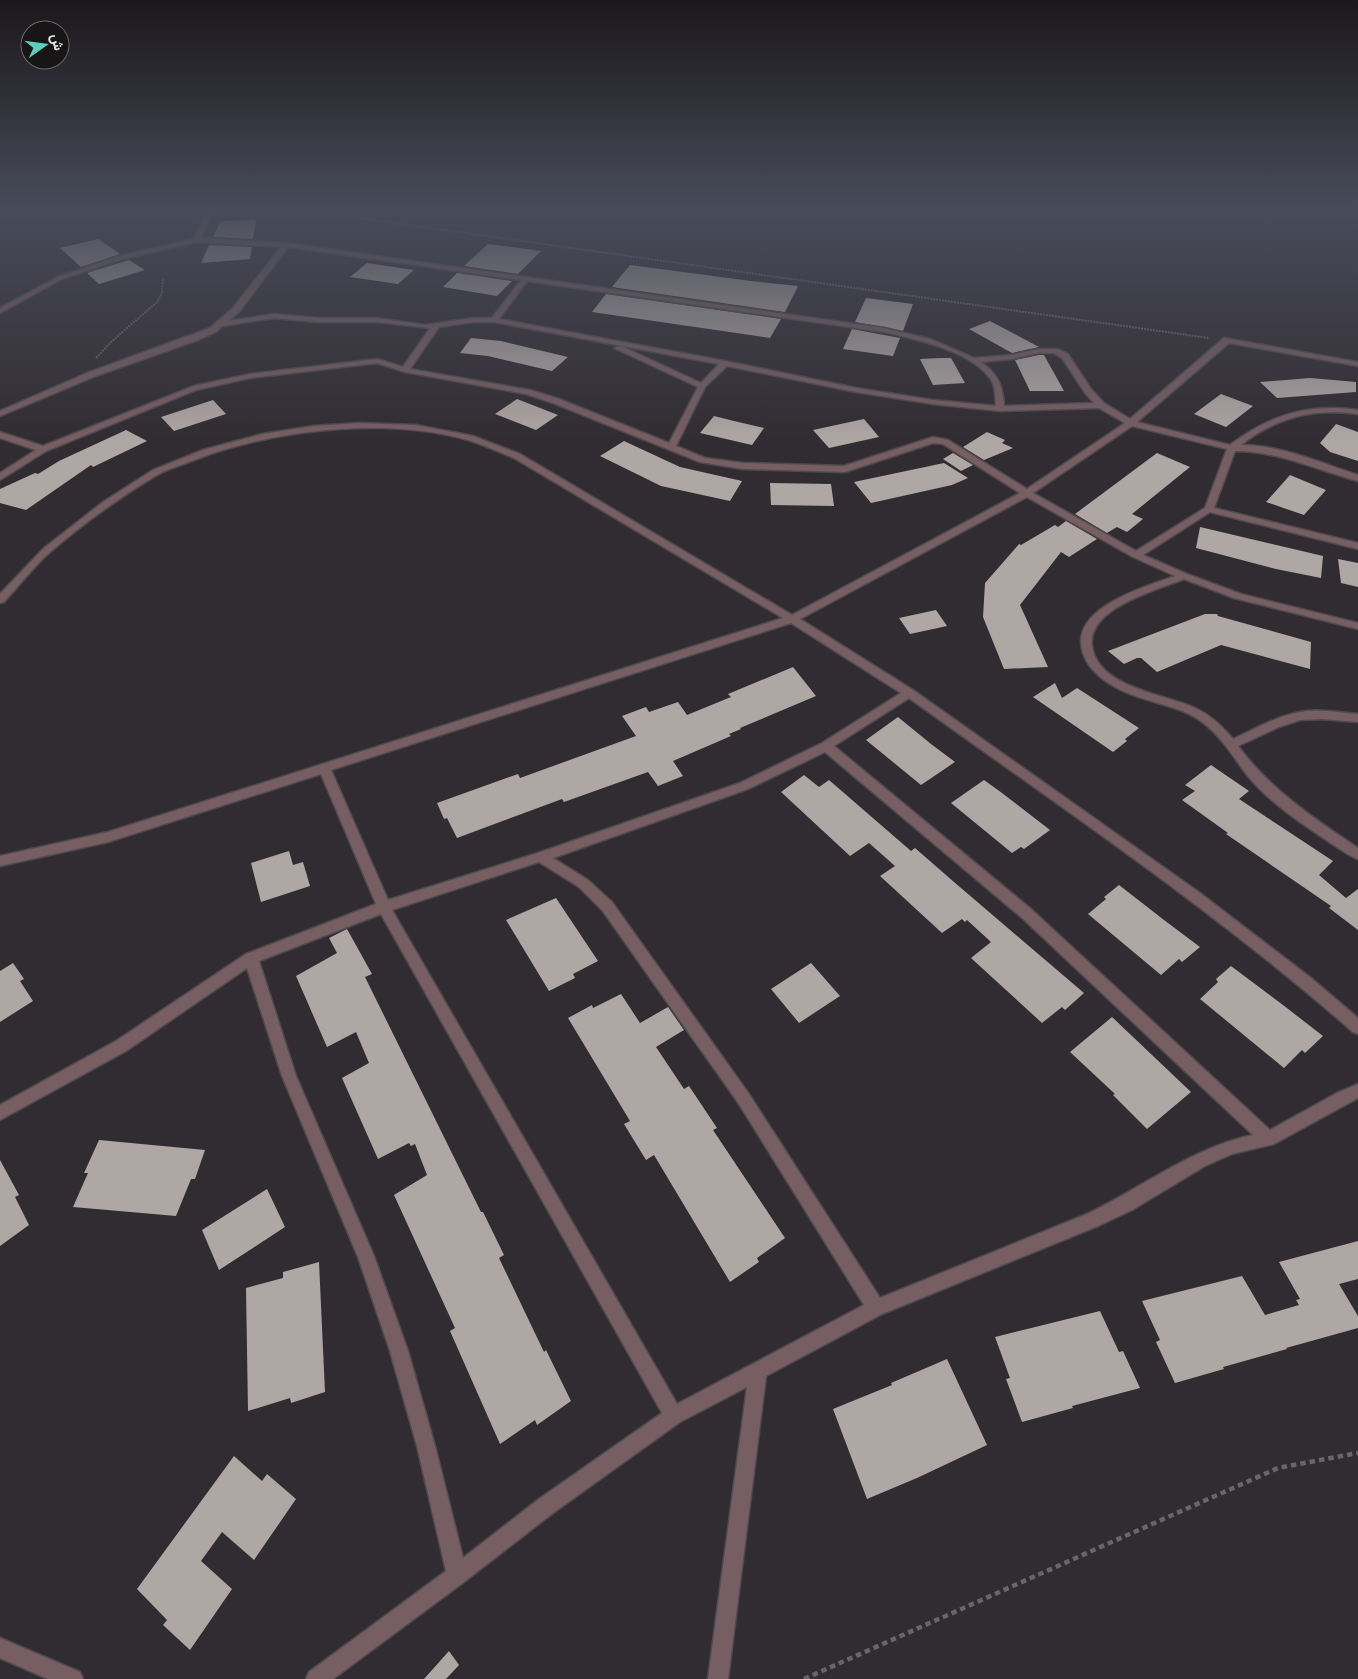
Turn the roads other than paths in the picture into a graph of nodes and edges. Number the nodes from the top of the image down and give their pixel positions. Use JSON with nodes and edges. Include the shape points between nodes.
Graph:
{"nodes":[{"id":1,"x":47,"y":285,"type":"edge"},
{"id":2,"x":255,"y":285,"type":"edge"},
{"id":3,"x":520,"y":285,"type":"edge"},
{"id":4,"x":577,"y":285,"type":"edge"},
{"id":5,"x":0,"y":311,"type":"edge"},
{"id":6,"x":494,"y":320,"type":"junction"},
{"id":7,"x":221,"y":324,"type":"junction"},
{"id":8,"x":434,"y":327,"type":"junction"},
{"id":9,"x":600,"y":340,"type":"junction"},
{"id":10,"x":972,"y":360,"type":"junction"},
{"id":11,"x":725,"y":363,"type":"junction"},
{"id":12,"x":1358,"y":364,"type":"edge"},
{"id":13,"x":405,"y":370,"type":"junction"},
{"id":14,"x":702,"y":386,"type":"junction"},
{"id":15,"x":1101,"y":405,"type":"junction"},
{"id":16,"x":1000,"y":409,"type":"junction"},
{"id":17,"x":1358,"y":412,"type":"edge"},
{"id":18,"x":0,"y":414,"type":"edge"},
{"id":19,"x":1130,"y":423,"type":"junction"},
{"id":20,"x":0,"y":435,"type":"edge"},
{"id":21,"x":671,"y":448,"type":"junction"},
{"id":22,"x":1232,"y":448,"type":"junction"},
{"id":23,"x":43,"y":449,"type":"junction"},
{"id":24,"x":0,"y":477,"type":"edge"},
{"id":25,"x":1358,"y":478,"type":"edge"},
{"id":26,"x":1027,"y":494,"type":"junction"},
{"id":27,"x":1208,"y":509,"type":"junction"},
{"id":28,"x":1358,"y":546,"type":"edge"},
{"id":29,"x":1136,"y":555,"type":"junction"},
{"id":30,"x":1184,"y":576,"type":"junction"},
{"id":31,"x":0,"y":600,"type":"edge"},
{"id":32,"x":792,"y":619,"type":"junction"},
{"id":33,"x":1358,"y":626,"type":"edge"},
{"id":34,"x":909,"y":693,"type":"junction"},
{"id":35,"x":1358,"y":718,"type":"edge"},
{"id":36,"x":1232,"y":744,"type":"junction"},
{"id":37,"x":826,"y":746,"type":"junction"},
{"id":38,"x":325,"y":768,"type":"junction"},
{"id":39,"x":1358,"y":854,"type":"edge"},
{"id":40,"x":540,"y":857,"type":"junction"},
{"id":41,"x":0,"y":861,"type":"edge"},
{"id":42,"x":384,"y":907,"type":"junction"},
{"id":43,"x":251,"y":958,"type":"junction"},
{"id":44,"x":1358,"y":1027,"type":"edge"},
{"id":45,"x":1358,"y":1091,"type":"edge"},
{"id":46,"x":0,"y":1113,"type":"edge"},
{"id":47,"x":1269,"y":1139,"type":"junction"},
{"id":48,"x":876,"y":1308,"type":"junction"},
{"id":49,"x":758,"y":1371,"type":"junction"},
{"id":50,"x":674,"y":1416,"type":"junction"},
{"id":51,"x":457,"y":1576,"type":"junction"},
{"id":52,"x":0,"y":1648,"type":"edge"},
{"id":53,"x":73,"y":1679,"type":"edge"},
{"id":54,"x":316,"y":1679,"type":"edge"},
{"id":55,"x":718,"y":1679,"type":"edge"}],
"edges":[{"from":1,"to":5,"type":"street"},
{"from":2,"to":7,"type":"street"},
{"from":3,"to":6,"type":"street"},
{"from":4,"to":10,"type":"street","via":[[884,330],[926,339]]},
{"from":6,"to":8,"type":"street"},
{"from":6,"to":9,"type":"street"},
{"from":7,"to":8,"type":"street","via":[[274,316],[376,320]]},
{"from":7,"to":18,"type":"street","via":[[195,338],[90,375]]},
{"from":8,"to":13,"type":"street"},
{"from":9,"to":11,"type":"street"},
{"from":9,"to":14,"type":"street"},
{"from":10,"to":15,"type":"street","via":[[1055,351],[1065,356]]},
{"from":10,"to":16,"type":"street","via":[[995,379]]},
{"from":11,"to":14,"type":"street"},
{"from":11,"to":16,"type":"street","via":[[856,390]]},
{"from":12,"to":19,"type":"street","via":[[1227,340]]},
{"from":13,"to":21,"type":"street","via":[[527,392]]},
{"from":13,"to":23,"type":"street","via":[[377,361],[250,376],[194,388]]},
{"from":14,"to":21,"type":"street"},
{"from":15,"to":16,"type":"street"},
{"from":15,"to":19,"type":"street"},
{"from":17,"to":22,"type":"street","via":[[1307,411],[1283,417]]},
{"from":19,"to":22,"type":"street"},
{"from":19,"to":26,"type":"street"},
{"from":20,"to":23,"type":"street"},
{"from":21,"to":26,"type":"street","via":[[704,460],[743,466],[845,469],[939,440],[952,445]]},
{"from":22,"to":25,"type":"street","via":[[1279,453]]},
{"from":22,"to":27,"type":"street"},
{"from":23,"to":24,"type":"street"},
{"from":26,"to":29,"type":"street"},
{"from":26,"to":32,"type":"street"},
{"from":27,"to":28,"type":"street"},
{"from":27,"to":29,"type":"street"},
{"from":29,"to":30,"type":"street"},
{"from":30,"to":33,"type":"street","via":[[1238,596]]},
{"from":30,"to":36,"type":"street","via":[[1131,597],[1105,612],[1089,628],[1086,642],[1089,654],[1109,678],[1129,689],[1194,713],[1219,730]]},
{"from":31,"to":32,"type":"street","via":[[46,551],[106,504],[156,472],[206,452],[265,436],[314,429],[378,427],[416,428],[470,438],[517,456]]},
{"from":32,"to":34,"type":"street"},
{"from":32,"to":38,"type":"street"},
{"from":34,"to":37,"type":"street"},
{"from":34,"to":44,"type":"street","via":[[1194,897],[1306,982]]},
{"from":35,"to":36,"type":"street","via":[[1318,714],[1300,716]]},
{"from":36,"to":39,"type":"street","via":[[1258,778],[1291,809]]},
{"from":37,"to":40,"type":"street","via":[[744,786]]},
{"from":37,"to":47,"type":"street","via":[[1026,913]]},
{"from":38,"to":41,"type":"street","via":[[108,837]]},
{"from":38,"to":42,"type":"street"},
{"from":40,"to":42,"type":"street"},
{"from":40,"to":48,"type":"street","via":[[570,872],[589,886],[607,906],[744,1099]]},
{"from":42,"to":43,"type":"street"},
{"from":42,"to":50,"type":"street"},
{"from":43,"to":46,"type":"street","via":[[121,1046]]},
{"from":43,"to":51,"type":"street","via":[[289,1076],[366,1256],[399,1351]]},
{"from":45,"to":47,"type":"street"},
{"from":47,"to":48,"type":"street","via":[[1231,1147],[1207,1157],[1092,1220]]},
{"from":48,"to":49,"type":"street"},
{"from":49,"to":50,"type":"street"},
{"from":49,"to":55,"type":"street"},
{"from":50,"to":51,"type":"street","via":[[546,1506]]},
{"from":51,"to":54,"type":"street"},
{"from":52,"to":53,"type":"street"}]}
